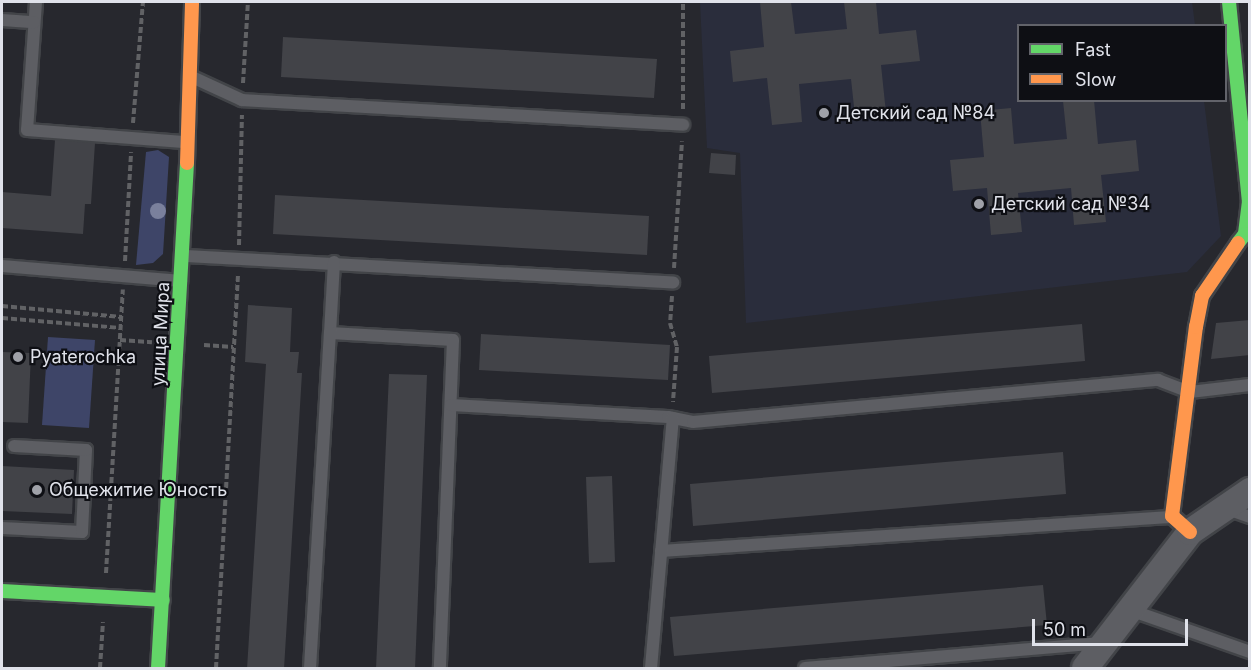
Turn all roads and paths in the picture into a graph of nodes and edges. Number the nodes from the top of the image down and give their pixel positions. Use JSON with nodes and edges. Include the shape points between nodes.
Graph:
{"nodes":[{"id":1,"x":36,"y":2,"type":"edge"},
{"id":2,"x":143,"y":2,"type":"edge"},
{"id":3,"x":192,"y":2,"type":"edge"},
{"id":4,"x":248,"y":2,"type":"edge"},
{"id":5,"x":684,"y":2,"type":"edge"},
{"id":6,"x":1229,"y":2,"type":"edge"},
{"id":7,"x":2,"y":20,"type":"edge"},
{"id":8,"x":34,"y":22,"type":"junction"},
{"id":9,"x":187,"y":75,"type":"junction"},
{"id":10,"x":242,"y":100,"type":"junction"},
{"id":11,"x":683,"y":125,"type":"junction"},
{"id":12,"x":132,"y":139,"type":"junction"},
{"id":13,"x":184,"y":142,"type":"junction"},
{"id":14,"x":184,"y":256,"type":"junction"},
{"id":15,"x":239,"y":257,"type":"junction"},
{"id":16,"x":334,"y":262,"type":"junction"},
{"id":17,"x":2,"y":266,"type":"edge"},
{"id":18,"x":124,"y":276,"type":"junction"},
{"id":19,"x":182,"y":282,"type":"junction"},
{"id":20,"x":673,"y":282,"type":"junction"},
{"id":21,"x":2,"y":306,"type":"edge"},
{"id":22,"x":121,"y":317,"type":"junction"},
{"id":23,"x":2,"y":318,"type":"edge"},
{"id":24,"x":121,"y":328,"type":"junction"},
{"id":25,"x":330,"y":333,"type":"junction"},
{"id":26,"x":120,"y":340,"type":"junction"},
{"id":27,"x":152,"y":342,"type":"dead end"},
{"id":28,"x":202,"y":345,"type":"dead end"},
{"id":29,"x":233,"y":347,"type":"junction"},
{"id":30,"x":1250,"y":385,"type":"edge"},
{"id":31,"x":1190,"y":392,"type":"junction"},
{"id":32,"x":451,"y":405,"type":"junction"},
{"id":33,"x":673,"y":418,"type":"junction"},
{"id":34,"x":14,"y":446,"type":"dead end"},
{"id":35,"x":1250,"y":491,"type":"edge"},
{"id":36,"x":1222,"y":507,"type":"junction"},
{"id":37,"x":1250,"y":517,"type":"edge"},
{"id":38,"x":1181,"y":524,"type":"junction"},
{"id":39,"x":2,"y":528,"type":"edge"},
{"id":40,"x":661,"y":551,"type":"junction"},
{"id":41,"x":2,"y":591,"type":"edge"},
{"id":42,"x":104,"y":596,"type":"junction"},
{"id":43,"x":163,"y":600,"type":"junction"},
{"id":44,"x":1133,"y":611,"type":"junction"},
{"id":45,"x":1106,"y":643,"type":"junction"},
{"id":46,"x":1250,"y":652,"type":"edge"},
{"id":47,"x":100,"y":669,"type":"edge"},
{"id":48,"x":158,"y":669,"type":"edge"},
{"id":49,"x":216,"y":669,"type":"edge"},
{"id":50,"x":310,"y":669,"type":"edge"},
{"id":51,"x":440,"y":669,"type":"edge"},
{"id":52,"x":651,"y":669,"type":"edge"},
{"id":53,"x":805,"y":669,"type":"edge"},
{"id":54,"x":1085,"y":669,"type":"edge"}],
"edges":[{"from":1,"to":8,"type":"lane"},
{"from":2,"to":12,"type":"path"},
{"from":3,"to":9,"type":"street","name":"улица Мира"},
{"from":4,"to":10,"type":"path"},
{"from":5,"to":11,"type":"path"},
{"from":6,"to":31,"type":"street","via":[[1249,201],[1245,234],[1202,296]]},
{"from":7,"to":8,"type":"lane"},
{"from":8,"to":12,"type":"lane","via":[[27,130]]},
{"from":9,"to":10,"type":"lane"},
{"from":9,"to":13,"type":"street","name":"улица Мира"},
{"from":10,"to":11,"type":"lane"},
{"from":10,"to":15,"type":"path"},
{"from":11,"to":20,"type":"path"},
{"from":12,"to":13,"type":"lane"},
{"from":12,"to":18,"type":"path"},
{"from":13,"to":14,"type":"street","name":"улица Мира"},
{"from":14,"to":15,"type":"lane"},
{"from":14,"to":19,"type":"street","name":"улица Мира"},
{"from":15,"to":16,"type":"lane"},
{"from":15,"to":29,"type":"path"},
{"from":16,"to":20,"type":"lane"},
{"from":16,"to":25,"type":"lane"},
{"from":17,"to":18,"type":"lane"},
{"from":18,"to":19,"type":"lane"},
{"from":18,"to":22,"type":"path"},
{"from":19,"to":43,"type":"street","name":"улица Мира"},
{"from":20,"to":33,"type":"path","via":[[670,323],[677,347]]},
{"from":21,"to":22,"type":"path"},
{"from":22,"to":24,"type":"path"},
{"from":23,"to":24,"type":"path"},
{"from":24,"to":26,"type":"path"},
{"from":25,"to":32,"type":"lane","via":[[453,340]]},
{"from":25,"to":50,"type":"lane"},
{"from":26,"to":27,"type":"path"},
{"from":26,"to":42,"type":"path"},
{"from":28,"to":29,"type":"path"},
{"from":29,"to":49,"type":"path"},
{"from":30,"to":31,"type":"lane"},
{"from":31,"to":33,"type":"lane","via":[[1158,380],[693,422]]},
{"from":31,"to":38,"type":"street"},
{"from":32,"to":33,"type":"lane"},
{"from":32,"to":51,"type":"lane"},
{"from":33,"to":40,"type":"lane"},
{"from":34,"to":39,"type":"lane","via":[[86,450],[82,532]]},
{"from":35,"to":36,"type":"street"},
{"from":36,"to":37,"type":"lane"},
{"from":36,"to":38,"type":"street"},
{"from":38,"to":40,"type":"lane"},
{"from":38,"to":44,"type":"street"},
{"from":40,"to":52,"type":"lane"},
{"from":41,"to":42,"type":"street"},
{"from":42,"to":43,"type":"street"},
{"from":42,"to":47,"type":"path"},
{"from":43,"to":48,"type":"street","name":"улица Мира"},
{"from":44,"to":45,"type":"street"},
{"from":44,"to":46,"type":"lane"},
{"from":45,"to":53,"type":"lane"},
{"from":45,"to":54,"type":"street"}]}
